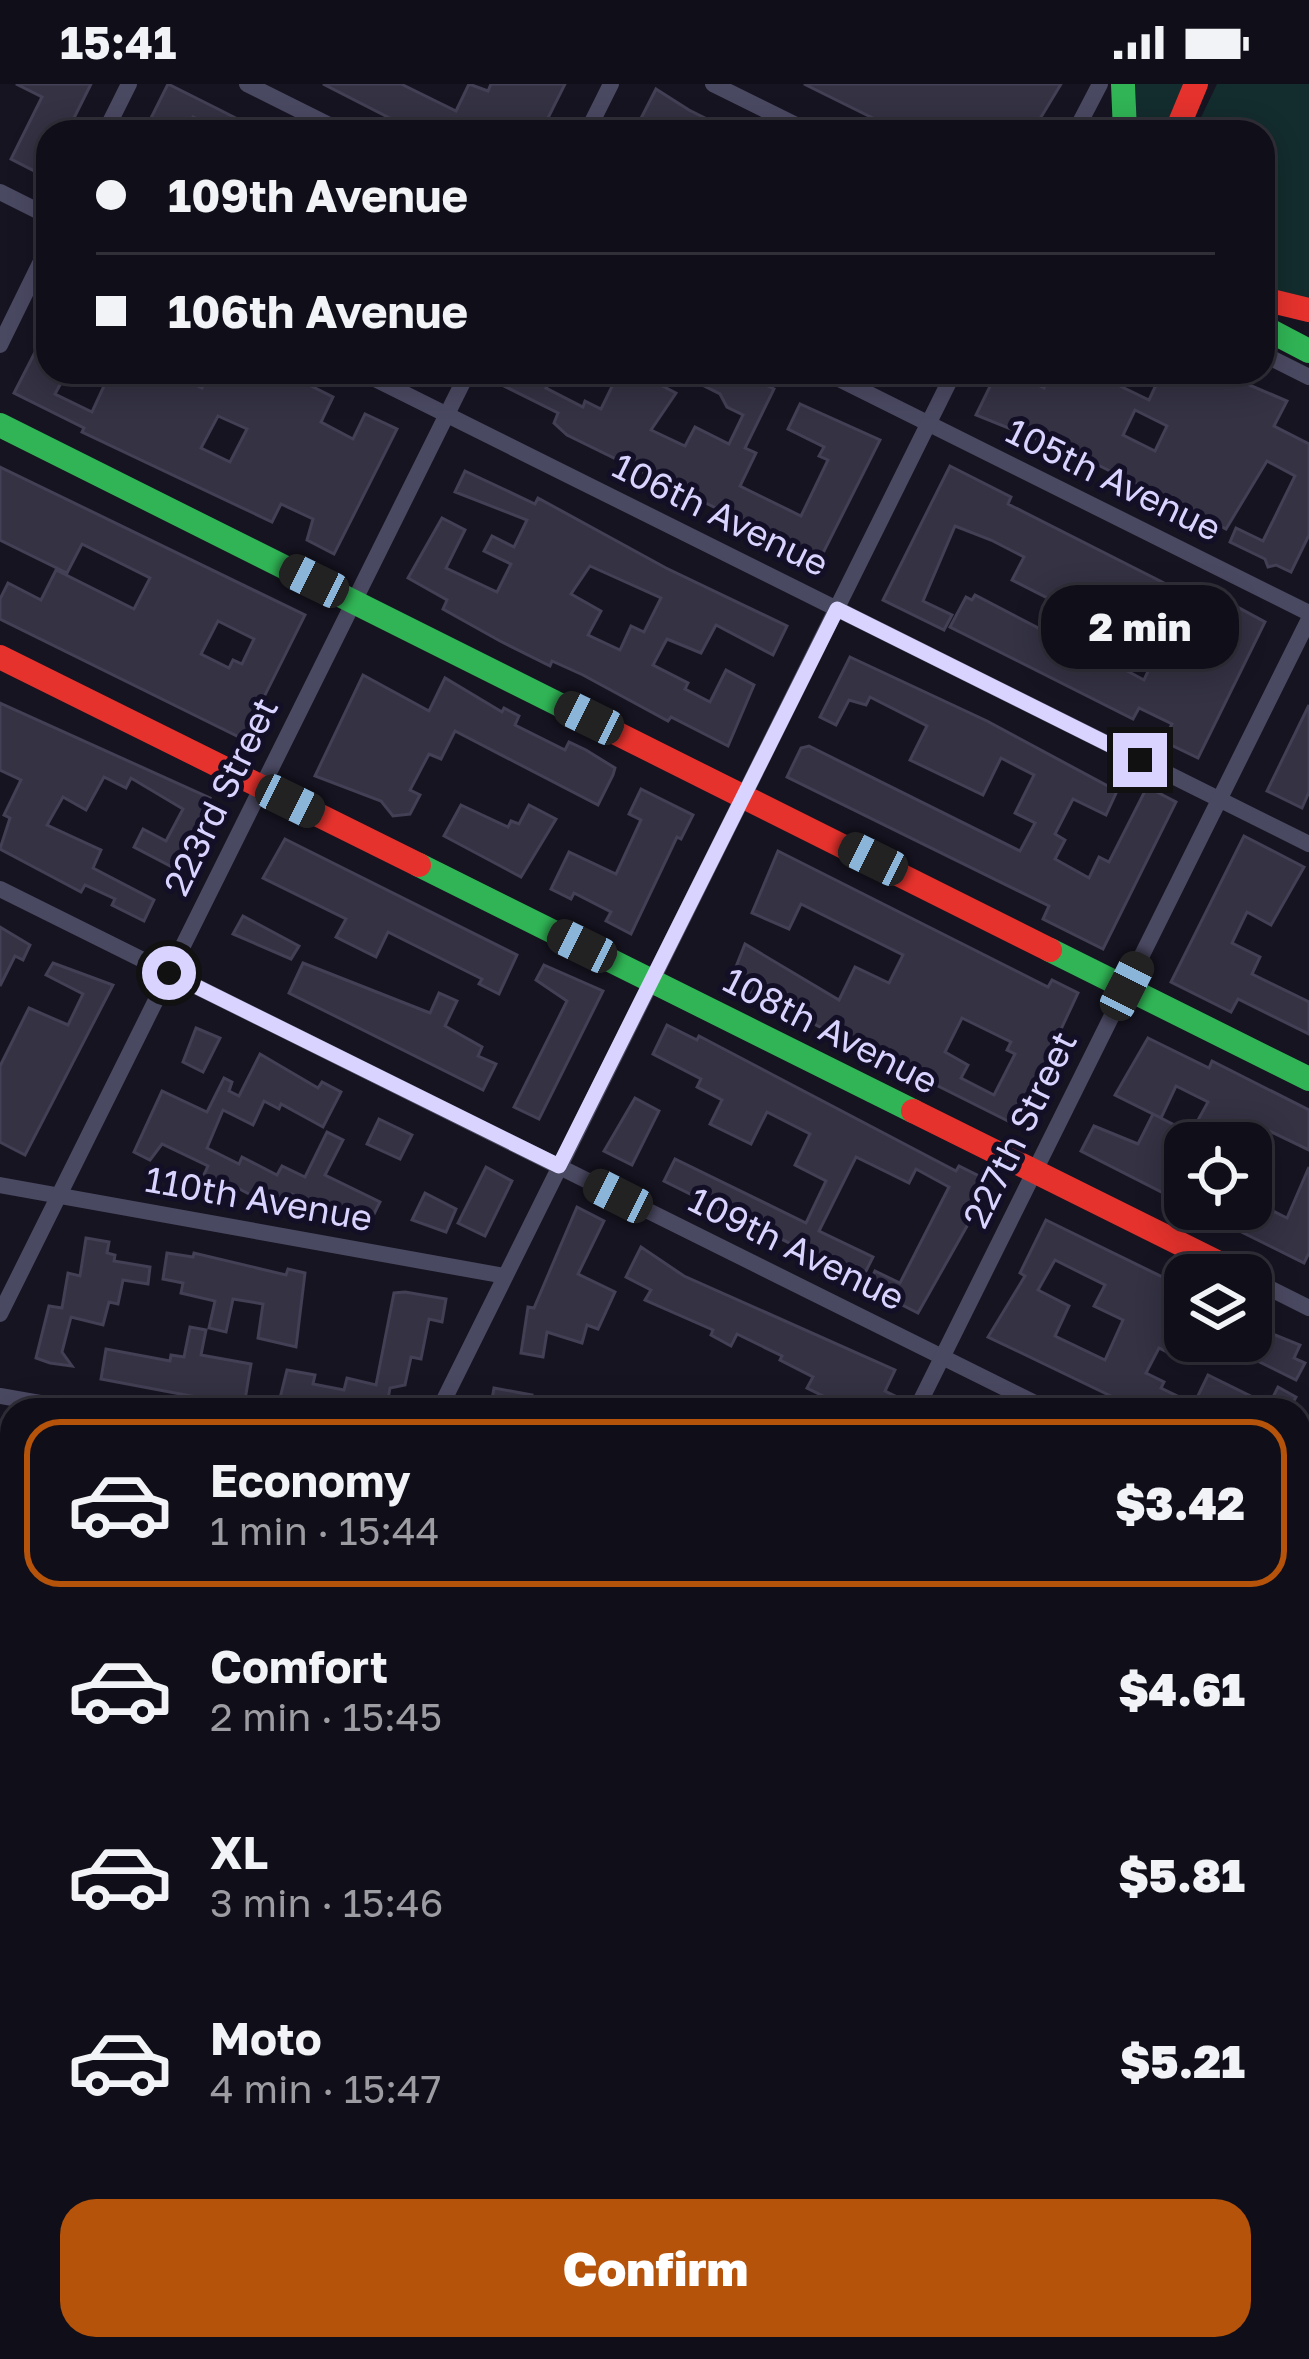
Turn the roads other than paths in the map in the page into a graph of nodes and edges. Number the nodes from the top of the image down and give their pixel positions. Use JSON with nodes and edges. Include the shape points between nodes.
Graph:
{"nodes":[{"id":1,"x":129,"y":84,"type":"edge"},
{"id":2,"x":247,"y":84,"type":"edge"},
{"id":3,"x":610,"y":84,"type":"edge"},
{"id":4,"x":713,"y":84,"type":"edge"},
{"id":5,"x":1100,"y":84,"type":"edge"},
{"id":6,"x":1123,"y":84,"type":"edge"},
{"id":7,"x":1196,"y":84,"type":"edge"},
{"id":8,"x":111,"y":120,"type":"edge"},
{"id":9,"x":319,"y":120,"type":"edge"},
{"id":10,"x":593,"y":120,"type":"edge"},
{"id":11,"x":786,"y":120,"type":"edge"},
{"id":12,"x":1082,"y":120,"type":"edge"},
{"id":13,"x":1124,"y":120,"type":"edge"},
{"id":14,"x":1181,"y":120,"type":"edge"},
{"id":15,"x":0,"y":193,"type":"edge"},
{"id":16,"x":36,"y":210,"type":"edge"},
{"id":17,"x":36,"y":272,"type":"edge"},
{"id":18,"x":1275,"y":302,"type":"edge"},
{"id":19,"x":1309,"y":310,"type":"edge"},
{"id":20,"x":1275,"y":333,"type":"edge"},
{"id":21,"x":0,"y":345,"type":"edge"},
{"id":22,"x":1309,"y":351,"type":"edge"},
{"id":23,"x":1275,"y":360,"type":"edge"},
{"id":24,"x":1309,"y":377,"type":"edge"},
{"id":25,"x":385,"y":384,"type":"edge"},
{"id":26,"x":461,"y":384,"type":"edge"},
{"id":27,"x":849,"y":384,"type":"edge"},
{"id":28,"x":948,"y":384,"type":"edge"},
{"id":29,"x":446,"y":415,"type":"junction"},
{"id":30,"x":0,"y":424,"type":"edge"},
{"id":31,"x":929,"y":424,"type":"junction"},
{"id":32,"x":353,"y":601,"type":"junction"},
{"id":33,"x":837,"y":609,"type":"junction"},
{"id":34,"x":1309,"y":616,"type":"edge"},
{"id":35,"x":0,"y":657,"type":"edge"},
{"id":36,"x":261,"y":787,"type":"junction"},
{"id":37,"x":746,"y":796,"type":"junction"},
{"id":38,"x":1220,"y":800,"type":"junction"},
{"id":39,"x":1309,"y":844,"type":"edge"},
{"id":40,"x":0,"y":889,"type":"edge"},
{"id":41,"x":169,"y":973,"type":"junction"},
{"id":42,"x":652,"y":981,"type":"junction"},
{"id":43,"x":1127,"y":986,"type":"junction"},
{"id":44,"x":1309,"y":1079,"type":"edge"},
{"id":45,"x":559,"y":1166,"type":"junction"},
{"id":46,"x":1034,"y":1171,"type":"junction"},
{"id":47,"x":0,"y":1185,"type":"edge"},
{"id":48,"x":59,"y":1196,"type":"junction"},
{"id":49,"x":1201,"y":1254,"type":"edge"},
{"id":50,"x":506,"y":1276,"type":"junction"},
{"id":51,"x":1272,"y":1290,"type":"edge"},
{"id":52,"x":1309,"y":1308,"type":"edge"},
{"id":53,"x":0,"y":1314,"type":"edge"},
{"id":54,"x":942,"y":1357,"type":"junction"},
{"id":55,"x":445,"y":1398,"type":"edge"},
{"id":56,"x":922,"y":1398,"type":"edge"},
{"id":57,"x":1025,"y":1398,"type":"edge"}],
"edges":[{"from":1,"to":8,"type":"street"},
{"from":2,"to":9,"type":"street"},
{"from":3,"to":10,"type":"street"},
{"from":4,"to":11,"type":"street"},
{"from":5,"to":12,"type":"street"},
{"from":6,"to":13,"type":"main road"},
{"from":7,"to":14,"type":"main road"},
{"from":15,"to":16,"type":"street"},
{"from":17,"to":21,"type":"street"},
{"from":18,"to":19,"type":"main road"},
{"from":20,"to":22,"type":"main road"},
{"from":23,"to":24,"type":"street"},
{"from":25,"to":29,"type":"street","name":"106th Avenue"},
{"from":26,"to":29,"type":"street","name":"223rd Street"},
{"from":27,"to":31,"type":"street","name":"105th Avenue"},
{"from":28,"to":31,"type":"street"},
{"from":29,"to":32,"type":"street","name":"223rd Street"},
{"from":29,"to":33,"type":"street","name":"106th Avenue"},
{"from":30,"to":32,"type":"main road"},
{"from":31,"to":33,"type":"street"},
{"from":31,"to":34,"type":"street","name":"105th Avenue"},
{"from":32,"to":36,"type":"street","name":"223rd Street"},
{"from":32,"to":37,"type":"main road"},
{"from":33,"to":37,"type":"street"},
{"from":33,"to":38,"type":"street","name":"106th Avenue"},
{"from":34,"to":38,"type":"street","name":"227th Street"},
{"from":35,"to":36,"type":"main road","name":"108th Avenue"},
{"from":36,"to":41,"type":"street","name":"223rd Street"},
{"from":36,"to":42,"type":"main road","name":"108th Avenue"},
{"from":37,"to":42,"type":"street"},
{"from":37,"to":43,"type":"main road"},
{"from":38,"to":39,"type":"street","name":"106th Avenue"},
{"from":38,"to":43,"type":"street","name":"227th Street"},
{"from":40,"to":41,"type":"street","name":"109th Avenue"},
{"from":41,"to":45,"type":"street","name":"109th Avenue"},
{"from":41,"to":48,"type":"street","name":"223rd Street"},
{"from":42,"to":45,"type":"street"},
{"from":42,"to":46,"type":"main road","name":"108th Avenue"},
{"from":43,"to":44,"type":"main road"},
{"from":43,"to":46,"type":"street","name":"227th Street"},
{"from":45,"to":50,"type":"street"},
{"from":45,"to":54,"type":"street","name":"109th Avenue"},
{"from":46,"to":49,"type":"main road","name":"108th Avenue"},
{"from":46,"to":54,"type":"street","name":"227th Street"},
{"from":47,"to":48,"type":"street","name":"110th Avenue"},
{"from":48,"to":50,"type":"street","name":"110th Avenue"},
{"from":48,"to":53,"type":"street","name":"223rd Street"},
{"from":50,"to":55,"type":"street"},
{"from":51,"to":52,"type":"street","name":"108th Avenue"},
{"from":54,"to":56,"type":"street","name":"227th Street"},
{"from":54,"to":57,"type":"street","name":"109th Avenue"}]}
